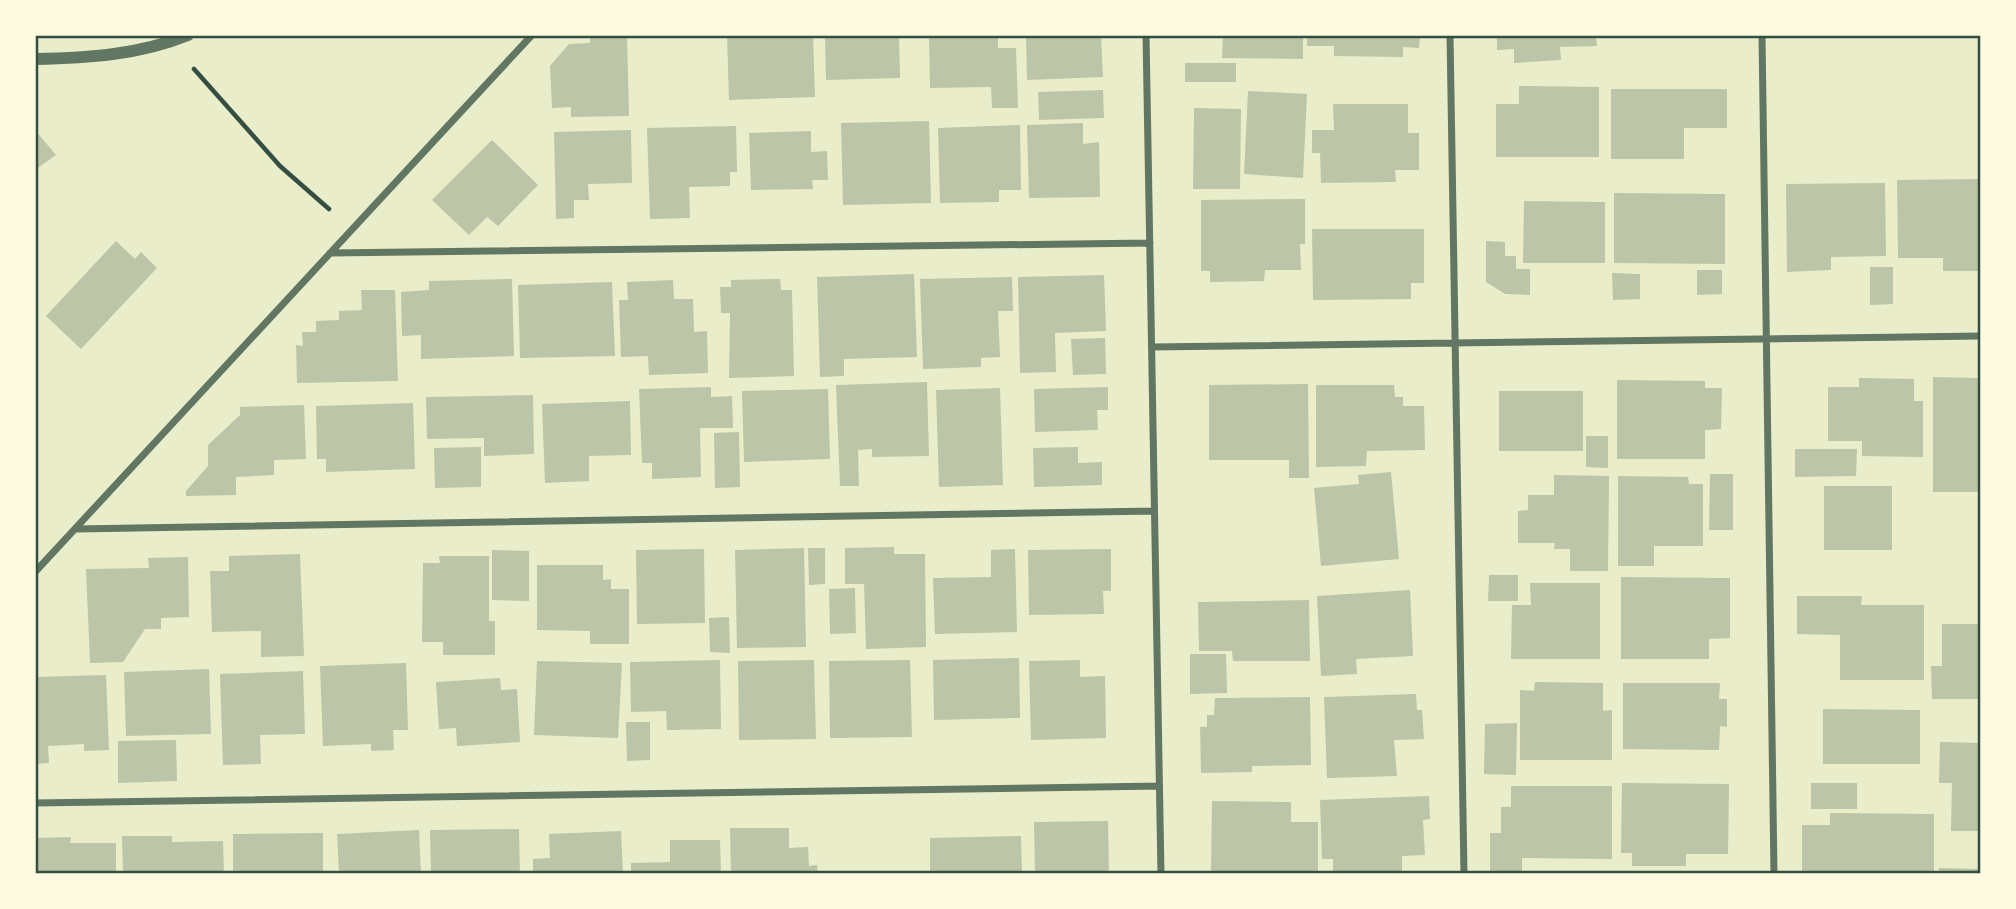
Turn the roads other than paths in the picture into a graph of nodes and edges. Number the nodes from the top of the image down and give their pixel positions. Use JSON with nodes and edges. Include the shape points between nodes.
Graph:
{"nodes":[{"id":1,"x":188,"y":35,"type":"edge"},
{"id":2,"x":532,"y":35,"type":"edge"},
{"id":3,"x":1146,"y":35,"type":"edge"},
{"id":4,"x":1450,"y":35,"type":"edge"},
{"id":5,"x":1762,"y":35,"type":"edge"},
{"id":6,"x":35,"y":59,"type":"edge"},
{"id":7,"x":1150,"y":243,"type":"junction"},
{"id":8,"x":330,"y":253,"type":"junction"},
{"id":9,"x":1981,"y":336,"type":"edge"},
{"id":10,"x":1766,"y":339,"type":"junction"},
{"id":11,"x":1455,"y":342,"type":"junction"},
{"id":12,"x":1152,"y":346,"type":"junction"},
{"id":13,"x":1154,"y":511,"type":"junction"},
{"id":14,"x":75,"y":529,"type":"junction"},
{"id":15,"x":35,"y":572,"type":"edge"},
{"id":16,"x":1159,"y":786,"type":"junction"},
{"id":17,"x":35,"y":803,"type":"edge"},
{"id":18,"x":1161,"y":874,"type":"edge"},
{"id":19,"x":1464,"y":874,"type":"edge"},
{"id":20,"x":1774,"y":874,"type":"edge"}],
"edges":[{"from":1,"to":6,"type":"street","via":[[94,58]]},
{"from":2,"to":8,"type":"street"},
{"from":3,"to":7,"type":"street"},
{"from":4,"to":11,"type":"street"},
{"from":5,"to":10,"type":"street"},
{"from":7,"to":8,"type":"street"},
{"from":7,"to":12,"type":"street"},
{"from":8,"to":14,"type":"street"},
{"from":9,"to":10,"type":"street"},
{"from":10,"to":11,"type":"street"},
{"from":10,"to":20,"type":"street"},
{"from":11,"to":12,"type":"street"},
{"from":11,"to":19,"type":"street"},
{"from":12,"to":13,"type":"street"},
{"from":13,"to":14,"type":"street"},
{"from":13,"to":16,"type":"street"},
{"from":14,"to":15,"type":"street"},
{"from":16,"to":17,"type":"street"},
{"from":16,"to":18,"type":"street"}]}
